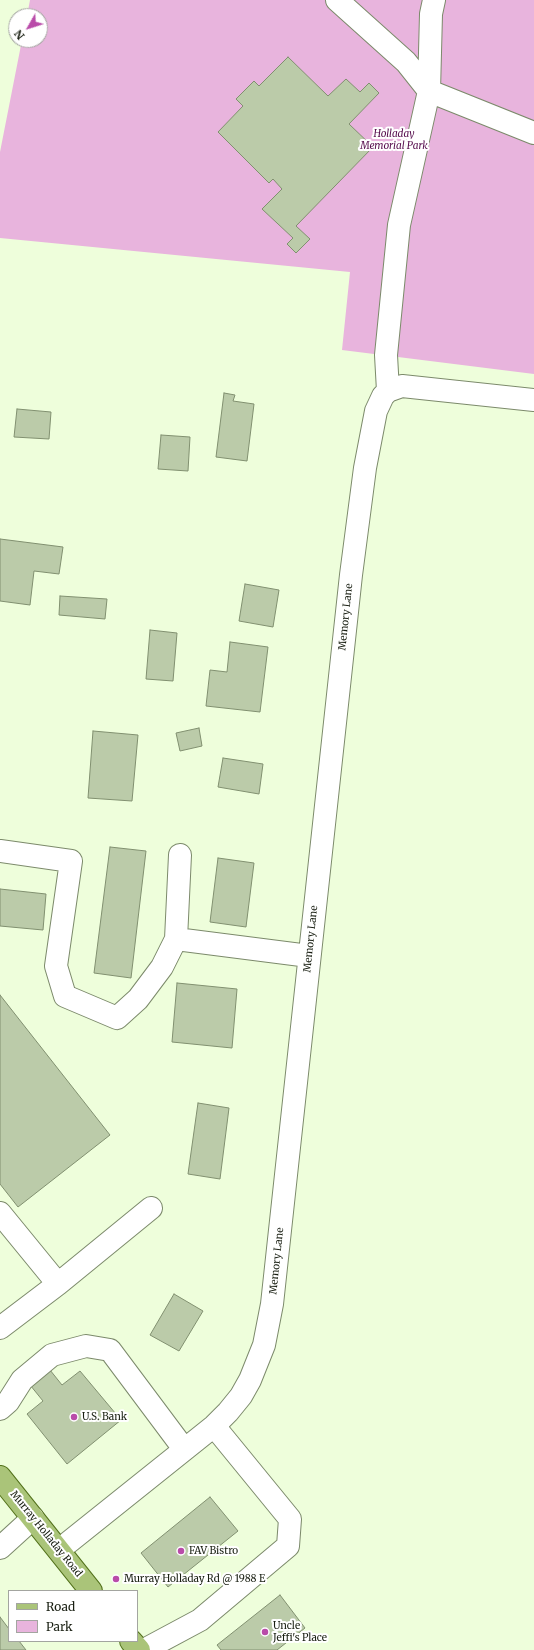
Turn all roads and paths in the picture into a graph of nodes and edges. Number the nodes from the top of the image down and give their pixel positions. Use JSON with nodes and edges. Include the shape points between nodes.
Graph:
{"nodes":[{"id":1,"x":337,"y":0,"type":"edge"},
{"id":2,"x":434,"y":0,"type":"edge"},
{"id":3,"x":429,"y":91,"type":"junction"},
{"id":4,"x":534,"y":132,"type":"edge"},
{"id":5,"x":388,"y":391,"type":"junction"},
{"id":6,"x":534,"y":400,"type":"edge"},
{"id":7,"x":0,"y":851,"type":"edge"},
{"id":8,"x":180,"y":855,"type":"dead end"},
{"id":9,"x":176,"y":940,"type":"junction"},
{"id":10,"x":309,"y":956,"type":"junction"},
{"id":11,"x":151,"y":1208,"type":"dead end"},
{"id":12,"x":0,"y":1213,"type":"edge"},
{"id":13,"x":58,"y":1284,"type":"junction"},
{"id":14,"x":0,"y":1328,"type":"edge"},
{"id":15,"x":0,"y":1409,"type":"edge"},
{"id":16,"x":214,"y":1426,"type":"junction"},
{"id":17,"x":184,"y":1449,"type":"junction"},
{"id":18,"x":0,"y":1477,"type":"edge"},
{"id":19,"x":34,"y":1518,"type":"junction"},
{"id":20,"x":0,"y":1548,"type":"edge"},
{"id":21,"x":59,"y":1550,"type":"junction"},
{"id":22,"x":90,"y":1590,"type":"edge"},
{"id":23,"x":132,"y":1642,"type":"edge"},
{"id":24,"x":139,"y":1650,"type":"edge"},
{"id":25,"x":144,"y":1650,"type":"edge"}],
"edges":[{"from":1,"to":3,"type":"street","via":[[406,62]]},
{"from":2,"to":3,"type":"street","via":[[431,14]]},
{"from":3,"to":4,"type":"street"},
{"from":3,"to":5,"type":"street","via":[[399,225],[386,355]]},
{"from":5,"to":6,"type":"street","via":[[395,387],[409,386]]},
{"from":5,"to":10,"type":"street","name":"Memory Lane","via":[[376,411],[365,468]]},
{"from":7,"to":9,"type":"street","via":[[71,861],[56,966],[65,996],[116,1018],[138,998],[162,967]]},
{"from":8,"to":9,"type":"street"},
{"from":9,"to":10,"type":"street"},
{"from":10,"to":16,"type":"street","name":"Memory Lane","via":[[268,1328],[250,1380],[237,1401]]},
{"from":11,"to":13,"type":"street"},
{"from":12,"to":13,"type":"street"},
{"from":13,"to":14,"type":"street"},
{"from":15,"to":17,"type":"street","via":[[8,1402],[22,1380],[52,1355],[86,1346],[110,1350]]},
{"from":16,"to":17,"type":"street","name":"Memory Lane"},
{"from":16,"to":25,"type":"street","via":[[290,1519],[288,1546],[200,1620]]},
{"from":17,"to":21,"type":"street","name":"Memory Lane"},
{"from":18,"to":19,"type":"main road","name":"Murray Holladay Road"},
{"from":19,"to":20,"type":"street"},
{"from":19,"to":21,"type":"main road","name":"Murray Holladay Road"},
{"from":21,"to":22,"type":"main road","name":"Murray Holladay Road"},
{"from":23,"to":24,"type":"main road"}]}
